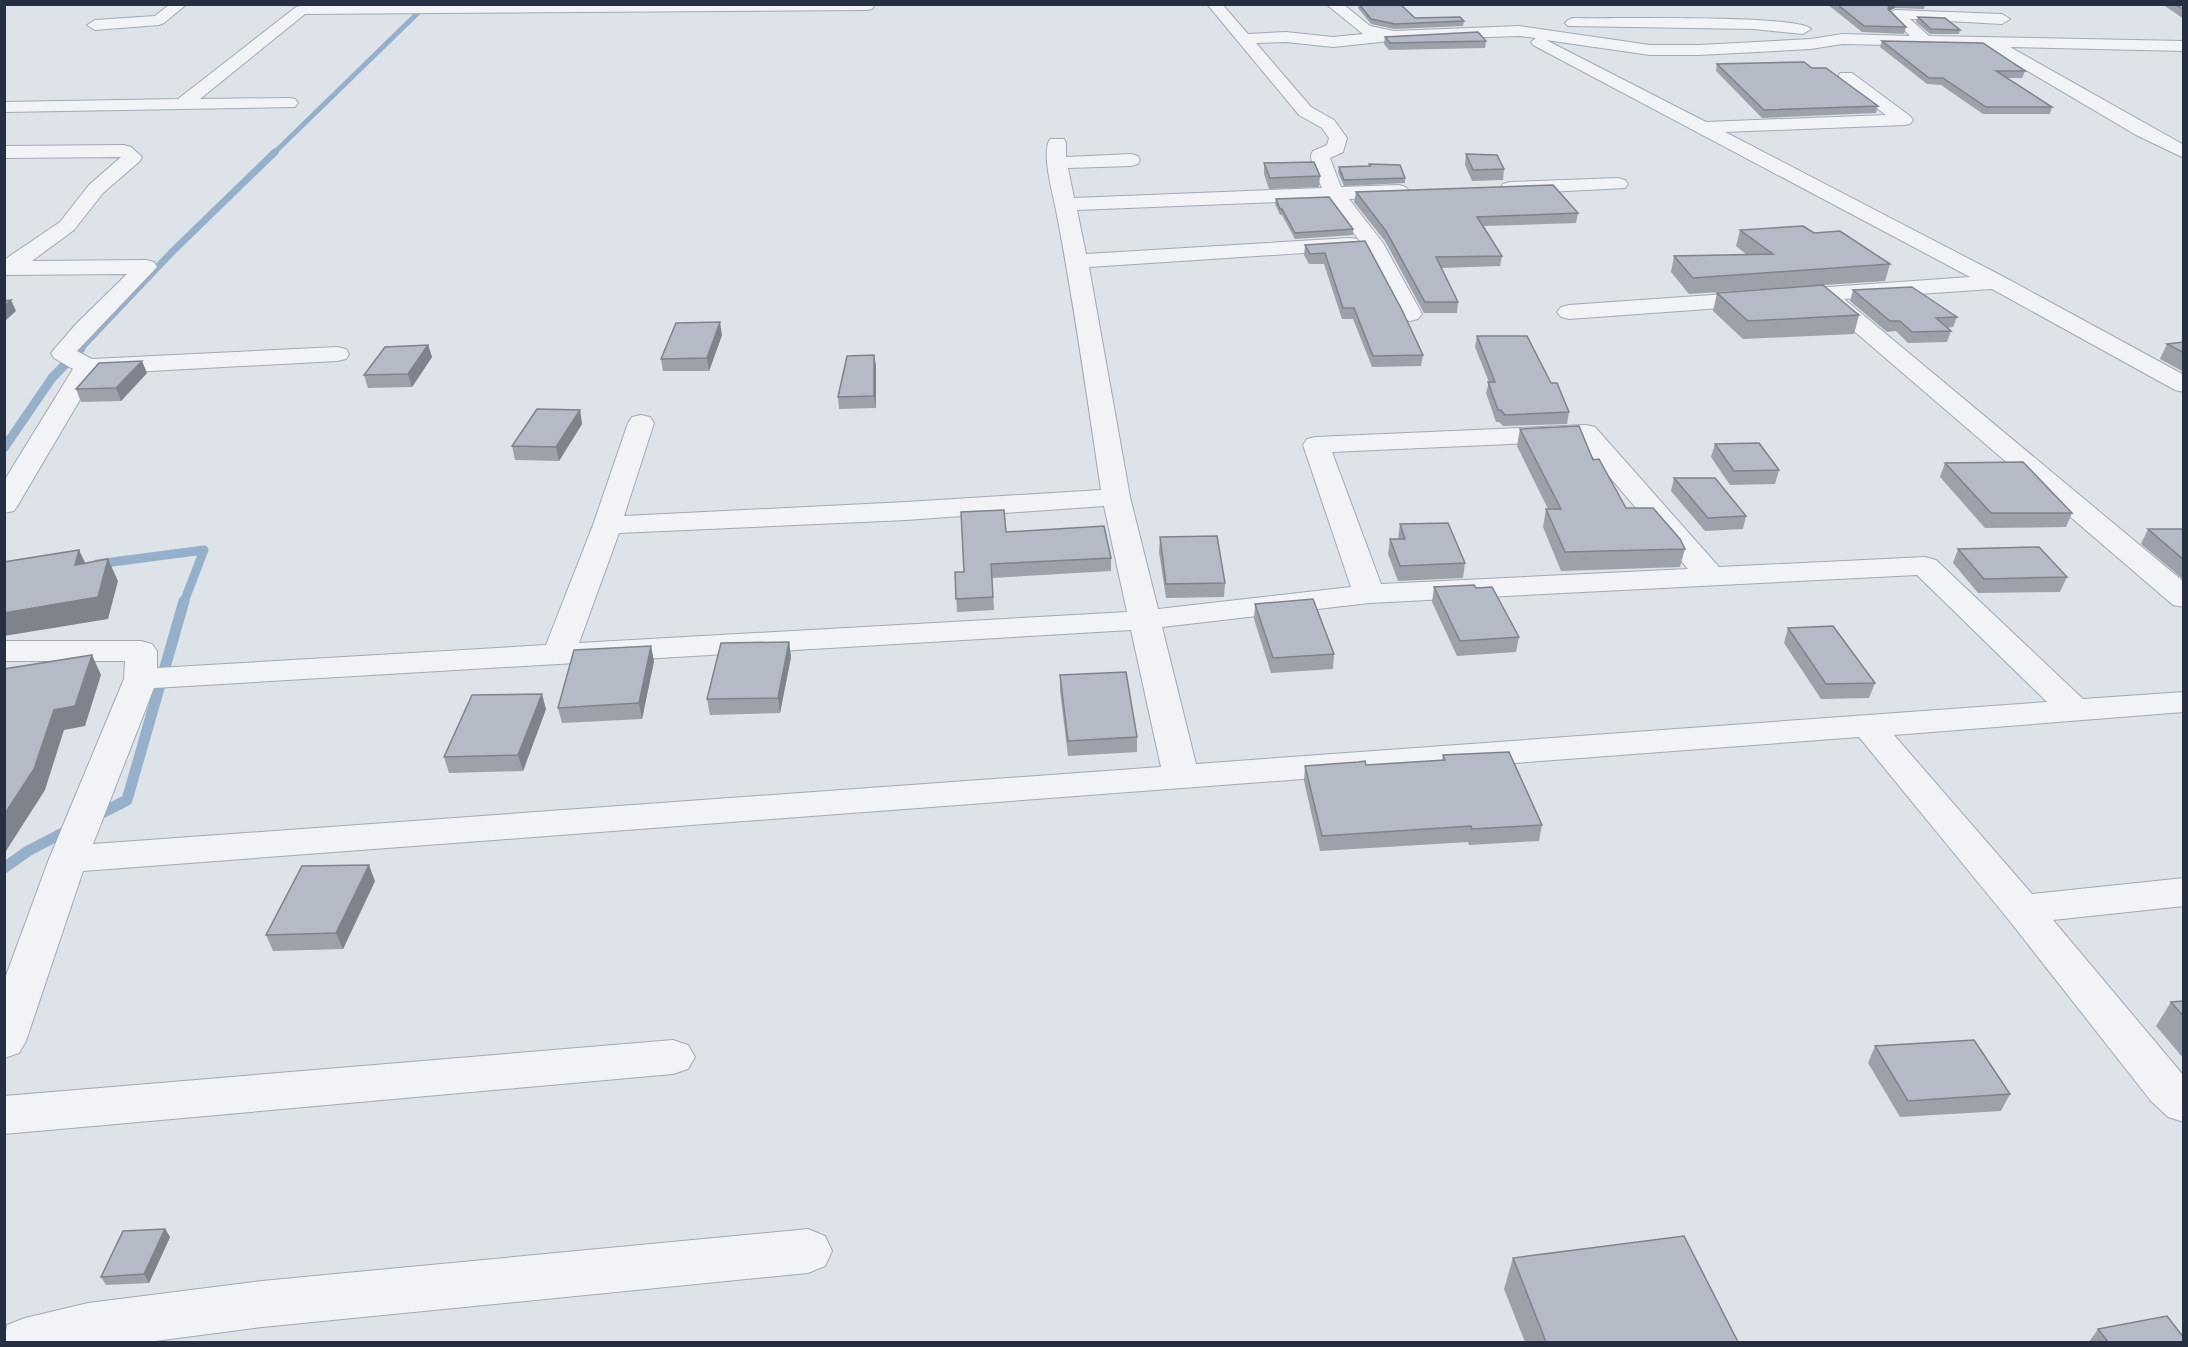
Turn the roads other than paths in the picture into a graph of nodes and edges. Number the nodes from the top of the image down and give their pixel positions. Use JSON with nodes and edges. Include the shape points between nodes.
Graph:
{"nodes":[{"id":1,"x":180,"y":4,"type":"edge"},
{"id":2,"x":868,"y":4,"type":"edge"},
{"id":3,"x":1214,"y":4,"type":"edge"},
{"id":4,"x":1333,"y":4,"type":"edge"},
{"id":5,"x":305,"y":7,"type":"edge"},
{"id":6,"x":1796,"y":12,"type":"dead end"},
{"id":7,"x":2020,"y":20,"type":"dead end"},
{"id":8,"x":94,"y":25,"type":"dead end"},
{"id":9,"x":1519,"y":31,"type":"junction"},
{"id":10,"x":1818,"y":33,"type":"junction"},
{"id":11,"x":1400,"y":36,"type":"junction"},
{"id":12,"x":1243,"y":39,"type":"junction"},
{"id":13,"x":1842,"y":39,"type":"junction"},
{"id":14,"x":1923,"y":39,"type":"junction"},
{"id":15,"x":1989,"y":41,"type":"junction"},
{"id":16,"x":2161,"y":46,"type":"junction"},
{"id":17,"x":2184,"y":46,"type":"edge"},
{"id":18,"x":2184,"y":57,"type":"edge"},
{"id":19,"x":1846,"y":77,"type":"dead end"},
{"id":20,"x":288,"y":103,"type":"dead end"},
{"id":21,"x":182,"y":105,"type":"junction"},
{"id":22,"x":4,"y":106,"type":"edge"},
{"id":23,"x":1700,"y":129,"type":"junction"},
{"id":24,"x":4,"y":152,"type":"edge"},
{"id":25,"x":2184,"y":153,"type":"edge"},
{"id":26,"x":1131,"y":160,"type":"dead end"},
{"id":27,"x":1618,"y":184,"type":"dead end"},
{"id":28,"x":1488,"y":188,"type":"edge"},
{"id":29,"x":1418,"y":190,"type":"edge"},
{"id":30,"x":1335,"y":193,"type":"junction"},
{"id":31,"x":1065,"y":204,"type":"junction"},
{"id":32,"x":1372,"y":242,"type":"junction"},
{"id":33,"x":1077,"y":261,"type":"junction"},
{"id":34,"x":6,"y":268,"type":"edge"},
{"id":35,"x":1996,"y":282,"type":"junction"},
{"id":36,"x":1825,"y":295,"type":"junction"},
{"id":37,"x":1569,"y":312,"type":"dead end"},
{"id":38,"x":1410,"y":314,"type":"dead end"},
{"id":39,"x":337,"y":354,"type":"dead end"},
{"id":40,"x":77,"y":361,"type":"junction"},
{"id":41,"x":2184,"y":385,"type":"edge"},
{"id":42,"x":640,"y":423,"type":"dead end"},
{"id":43,"x":1116,"y":497,"type":"junction"},
{"id":44,"x":4,"y":505,"type":"edge"},
{"id":45,"x":608,"y":525,"type":"junction"},
{"id":46,"x":1711,"y":577,"type":"junction"},
{"id":47,"x":1369,"y":594,"type":"junction"},
{"id":48,"x":2184,"y":598,"type":"edge"},
{"id":49,"x":1144,"y":620,"type":"junction"},
{"id":50,"x":4,"y":651,"type":"edge"},
{"id":51,"x":558,"y":656,"type":"junction"},
{"id":52,"x":142,"y":679,"type":"junction"},
{"id":53,"x":2184,"y":702,"type":"edge"},
{"id":54,"x":2076,"y":711,"type":"junction"},
{"id":55,"x":1868,"y":725,"type":"junction"},
{"id":56,"x":1181,"y":777,"type":"junction"},
{"id":57,"x":77,"y":835,"type":"junction"},
{"id":58,"x":2184,"y":892,"type":"edge"},
{"id":59,"x":2022,"y":909,"type":"junction"},
{"id":60,"x":4,"y":1041,"type":"edge"},
{"id":61,"x":673,"y":1057,"type":"dead end"},
{"id":62,"x":2184,"y":1104,"type":"edge"},
{"id":63,"x":4,"y":1115,"type":"edge"},
{"id":64,"x":808,"y":1251,"type":"dead end"},
{"id":65,"x":25,"y":1342,"type":"edge"}],
"edges":[{"from":1,"to":8,"type":"street","via":[[159,20]]},
{"from":2,"to":5,"type":"street"},
{"from":3,"to":12,"type":"street"},
{"from":4,"to":11,"type":"street","via":[[1365,30]]},
{"from":5,"to":21,"type":"street"},
{"from":6,"to":10,"type":"street"},
{"from":7,"to":14,"type":"street","via":[[1895,14]]},
{"from":9,"to":10,"type":"street","via":[[1594,21],[1783,25]]},
{"from":9,"to":11,"type":"street"},
{"from":9,"to":13,"type":"street","via":[[1650,50],[1710,50]]},
{"from":9,"to":23,"type":"street"},
{"from":10,"to":13,"type":"street"},
{"from":11,"to":12,"type":"street","via":[[1333,42]]},
{"from":12,"to":30,"type":"street","via":[[1305,111],[1328,124],[1338,138],[1336,148],[1320,155]]},
{"from":13,"to":14,"type":"street"},
{"from":14,"to":15,"type":"street"},
{"from":15,"to":16,"type":"street"},
{"from":15,"to":25,"type":"street"},
{"from":16,"to":17,"type":"street"},
{"from":16,"to":18,"type":"street"},
{"from":19,"to":23,"type":"street","via":[[1904,120]]},
{"from":20,"to":21,"type":"street"},
{"from":21,"to":22,"type":"street"},
{"from":23,"to":35,"type":"street"},
{"from":24,"to":34,"type":"street","via":[[124,151],[133,157],[96,189],[67,226]]},
{"from":26,"to":31,"type":"street","via":[[1057,153]]},
{"from":27,"to":28,"type":"street"},
{"from":29,"to":30,"type":"street"},
{"from":30,"to":31,"type":"street"},
{"from":30,"to":32,"type":"street"},
{"from":31,"to":33,"type":"street"},
{"from":32,"to":33,"type":"street"},
{"from":32,"to":38,"type":"street"},
{"from":33,"to":43,"type":"street"},
{"from":34,"to":40,"type":"street","via":[[146,267],[84,329]]},
{"from":35,"to":36,"type":"street"},
{"from":35,"to":41,"type":"street"},
{"from":36,"to":37,"type":"street"},
{"from":36,"to":48,"type":"street"},
{"from":39,"to":40,"type":"street"},
{"from":40,"to":44,"type":"street"},
{"from":42,"to":45,"type":"street"},
{"from":43,"to":45,"type":"street"},
{"from":43,"to":49,"type":"street"},
{"from":45,"to":51,"type":"street"},
{"from":46,"to":47,"type":"street"},
{"from":46,"to":47,"type":"street","via":[[1586,433],[1316,445]]},
{"from":46,"to":54,"type":"street","via":[[1925,566]]},
{"from":47,"to":49,"type":"street"},
{"from":49,"to":51,"type":"street"},
{"from":49,"to":56,"type":"street"},
{"from":50,"to":52,"type":"street","via":[[141,651]]},
{"from":51,"to":52,"type":"street"},
{"from":52,"to":57,"type":"street"},
{"from":53,"to":54,"type":"street"},
{"from":54,"to":55,"type":"street"},
{"from":55,"to":56,"type":"street"},
{"from":55,"to":59,"type":"street"},
{"from":56,"to":57,"type":"street"},
{"from":57,"to":60,"type":"street"},
{"from":58,"to":59,"type":"street"},
{"from":59,"to":62,"type":"street","via":[[2167,1089]]},
{"from":61,"to":63,"type":"street"},
{"from":64,"to":65,"type":"street","via":[[262,1304],[88,1327]]}]}
